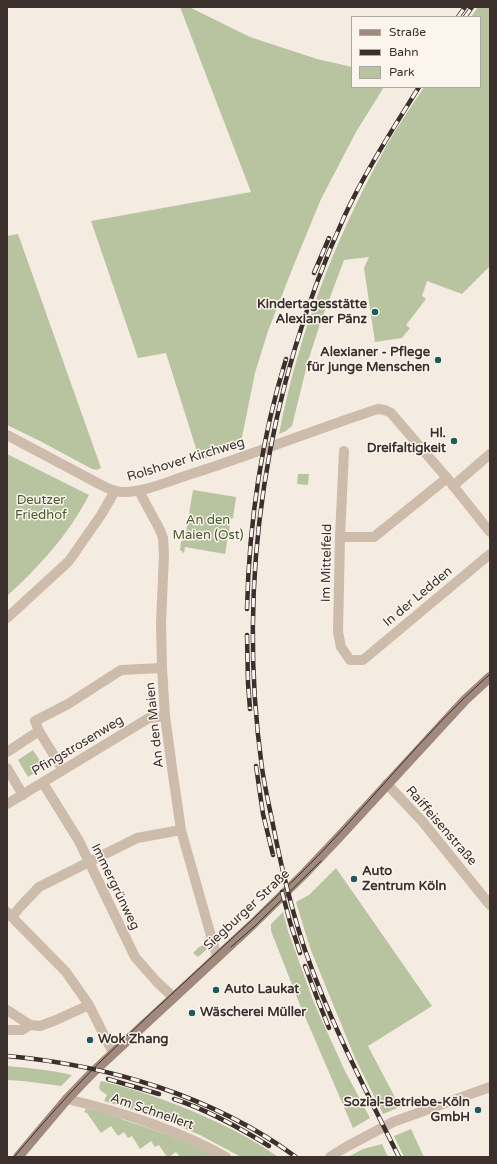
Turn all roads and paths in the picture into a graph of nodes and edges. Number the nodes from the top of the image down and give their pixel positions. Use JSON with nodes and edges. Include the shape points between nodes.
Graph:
{"nodes":[{"id":1,"x":7,"y":435,"type":"edge"},
{"id":2,"x":344,"y":450,"type":"dead end"},
{"id":3,"x":490,"y":454,"type":"edge"},
{"id":4,"x":450,"y":482,"type":"junction"},
{"id":5,"x":115,"y":491,"type":"junction"},
{"id":6,"x":139,"y":491,"type":"junction"},
{"id":7,"x":490,"y":532,"type":"edge"},
{"id":8,"x":340,"y":537,"type":"junction"},
{"id":9,"x":490,"y":554,"type":"edge"},
{"id":10,"x":7,"y":618,"type":"edge"},
{"id":11,"x":363,"y":660,"type":"joint"},
{"id":12,"x":162,"y":668,"type":"junction"},
{"id":13,"x":490,"y":677,"type":"edge"},
{"id":14,"x":165,"y":716,"type":"junction"},
{"id":15,"x":39,"y":731,"type":"junction"},
{"id":16,"x":7,"y":752,"type":"edge"},
{"id":17,"x":7,"y":768,"type":"edge"},
{"id":18,"x":63,"y":770,"type":"junction"},
{"id":19,"x":43,"y":783,"type":"junction"},
{"id":20,"x":386,"y":784,"type":"junction"},
{"id":21,"x":23,"y":795,"type":"junction"},
{"id":22,"x":7,"y":804,"type":"edge"},
{"id":23,"x":181,"y":830,"type":"junction"},
{"id":24,"x":89,"y":863,"type":"junction"},
{"id":25,"x":490,"y":904,"type":"edge"},
{"id":26,"x":10,"y":915,"type":"edge"},
{"id":27,"x":216,"y":956,"type":"junction"},
{"id":28,"x":172,"y":997,"type":"junction"},
{"id":29,"x":89,"y":1004,"type":"junction"},
{"id":30,"x":8,"y":1012,"type":"edge"},
{"id":31,"x":30,"y":1025,"type":"junction"},
{"id":32,"x":7,"y":1030,"type":"edge"},
{"id":33,"x":113,"y":1053,"type":"junction"},
{"id":34,"x":490,"y":1087,"type":"edge"},
{"id":35,"x":67,"y":1099,"type":"junction"},
{"id":36,"x":18,"y":1157,"type":"edge"},
{"id":37,"x":226,"y":1157,"type":"edge"},
{"id":38,"x":330,"y":1157,"type":"edge"}],
"edges":[{"from":1,"to":5,"type":"street"},
{"from":2,"to":8,"type":"street","name":"Im Mittelfeld"},
{"from":3,"to":4,"type":"street"},
{"from":4,"to":6,"type":"street","name":"Rolshover Kirchweg","via":[[391,413],[378,409]]},
{"from":4,"to":7,"type":"street"},
{"from":4,"to":8,"type":"street","via":[[374,537]]},
{"from":5,"to":6,"type":"street","name":"Rolshover Kirchweg"},
{"from":5,"to":10,"type":"street","name":"Rolshover Kirchweg","via":[[69,561]]},
{"from":6,"to":12,"type":"street","name":"An den Maien","via":[[163,538]]},
{"from":8,"to":11,"type":"street","name":"Im Mittelfeld","via":[[338,632],[341,647],[350,660]]},
{"from":9,"to":11,"type":"street","name":"In der Ledden"},
{"from":12,"to":14,"type":"street","name":"An den Maien"},
{"from":12,"to":15,"type":"street","via":[[121,670],[68,704],[35,721]]},
{"from":13,"to":20,"type":"main road","name":"Siegburger Straße"},
{"from":14,"to":18,"type":"street","name":"Pfingstrosenweg","via":[[149,718]]},
{"from":14,"to":23,"type":"street","name":"An den Maien"},
{"from":15,"to":16,"type":"street"},
{"from":15,"to":18,"type":"street"},
{"from":17,"to":21,"type":"street"},
{"from":18,"to":19,"type":"street","name":"Pfingstrosenweg"},
{"from":19,"to":21,"type":"street","name":"Pfingstrosenweg"},
{"from":19,"to":24,"type":"street","name":"Immergrünweg"},
{"from":20,"to":25,"type":"street","name":"Raiffeisenstraße","via":[[422,821]]},
{"from":20,"to":27,"type":"main road","name":"Siegburger Straße","via":[[304,874]]},
{"from":21,"to":22,"type":"street","name":"Pfingstrosenweg"},
{"from":23,"to":24,"type":"street","via":[[137,838]]},
{"from":23,"to":27,"type":"street","name":"An den Maien"},
{"from":24,"to":26,"type":"street","via":[[39,887]]},
{"from":24,"to":28,"type":"street","name":"Immergrünweg","via":[[135,957]]},
{"from":26,"to":29,"type":"street","via":[[66,972]]},
{"from":27,"to":28,"type":"main road","name":"Siegburger Straße"},
{"from":28,"to":33,"type":"main road","name":"Siegburger Straße"},
{"from":29,"to":31,"type":"street","via":[[40,1026]]},
{"from":29,"to":33,"type":"street"},
{"from":30,"to":31,"type":"street"},
{"from":31,"to":32,"type":"street","via":[[22,1030]]},
{"from":33,"to":35,"type":"main road","name":"Siegburger Straße"},
{"from":34,"to":38,"type":"street","via":[[393,1122]]},
{"from":35,"to":36,"type":"main road","name":"Siegburger Straße"},
{"from":35,"to":37,"type":"street","name":"Am Schnellert","via":[[164,1128]]}]}
